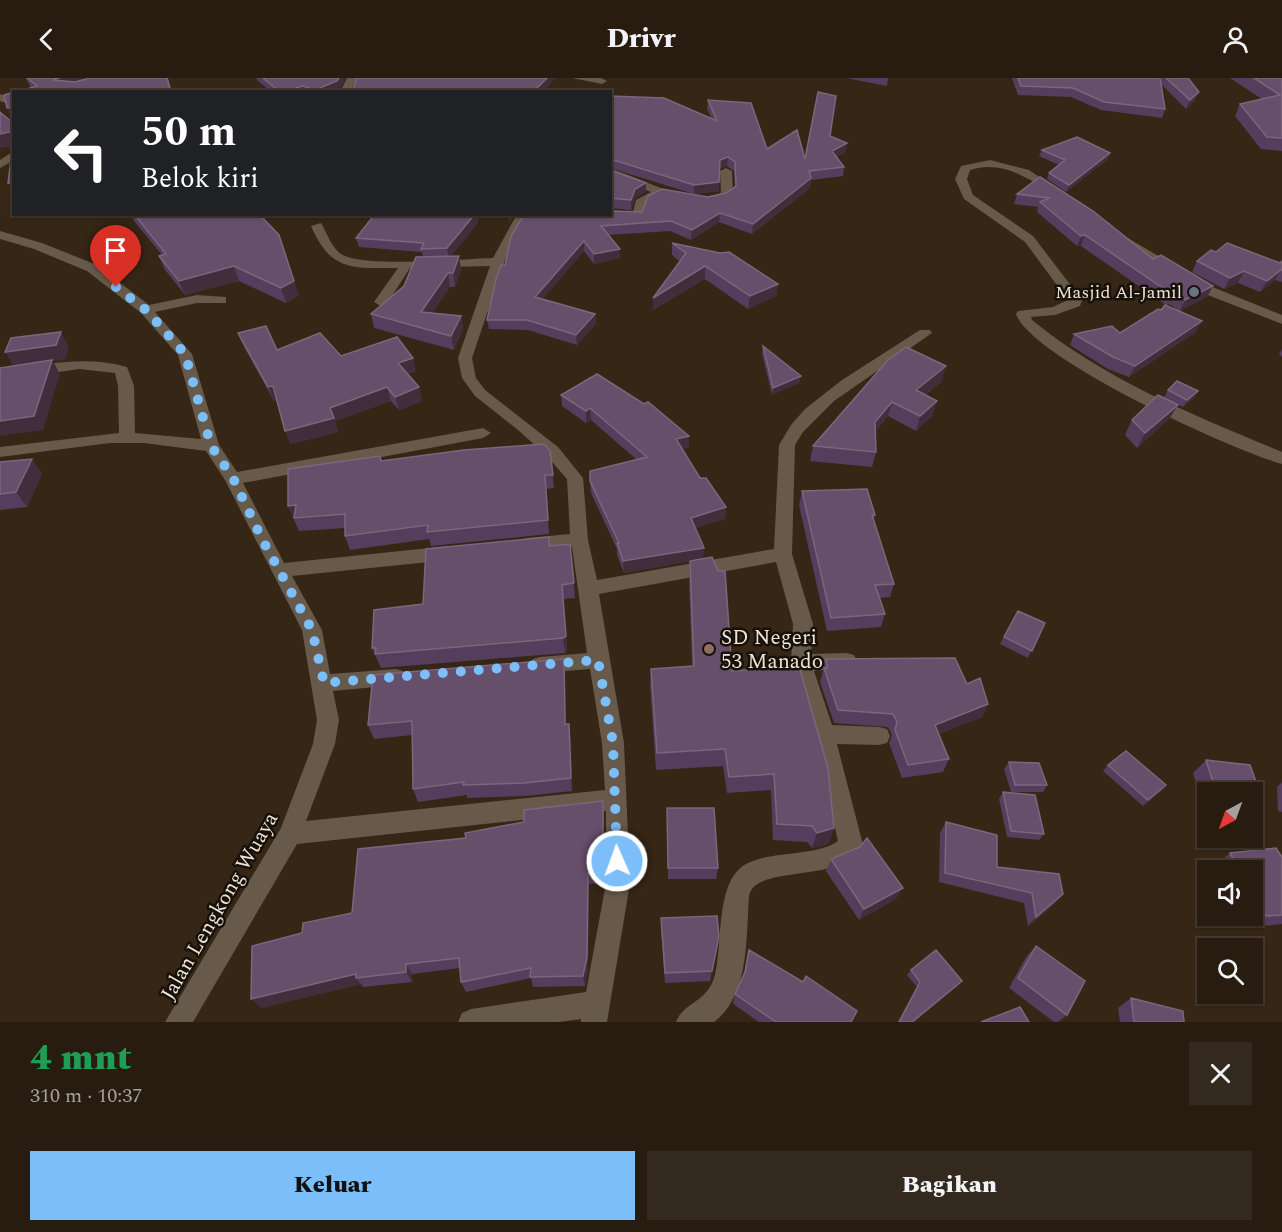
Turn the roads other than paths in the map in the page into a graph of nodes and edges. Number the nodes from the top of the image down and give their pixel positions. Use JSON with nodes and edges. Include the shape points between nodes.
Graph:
{"nodes":[{"id":1,"x":577,"y":78,"type":"edge"},
{"id":2,"x":604,"y":79,"type":"edge"},
{"id":3,"x":12,"y":156,"type":"edge"},
{"id":4,"x":0,"y":165,"type":"edge"},
{"id":5,"x":726,"y":171,"type":"dead end"},
{"id":6,"x":612,"y":173,"type":"edge"},
{"id":7,"x":660,"y":192,"type":"junction"},
{"id":8,"x":1070,"y":203,"type":"edge"},
{"id":9,"x":612,"y":214,"type":"edge"},
{"id":10,"x":522,"y":216,"type":"edge"},
{"id":11,"x":317,"y":226,"type":"dead end"},
{"id":12,"x":1112,"y":232,"type":"edge"},
{"id":13,"x":0,"y":235,"type":"edge"},
{"id":14,"x":497,"y":262,"type":"junction"},
{"id":15,"x":407,"y":264,"type":"junction"},
{"id":16,"x":221,"y":300,"type":"dead end"},
{"id":17,"x":381,"y":302,"type":"edge"},
{"id":18,"x":146,"y":310,"type":"junction"},
{"id":19,"x":1282,"y":320,"type":"edge"},
{"id":20,"x":925,"y":333,"type":"dead end"},
{"id":21,"x":0,"y":376,"type":"edge"},
{"id":22,"x":483,"y":433,"type":"dead end"},
{"id":23,"x":127,"y":438,"type":"junction"},
{"id":24,"x":211,"y":446,"type":"junction"},
{"id":25,"x":0,"y":452,"type":"edge"},
{"id":26,"x":1282,"y":458,"type":"edge"},
{"id":27,"x":233,"y":478,"type":"junction"},
{"id":28,"x":579,"y":540,"type":"junction"},
{"id":29,"x":508,"y":547,"type":"edge"},
{"id":30,"x":472,"y":551,"type":"edge"},
{"id":31,"x":783,"y":554,"type":"junction"},
{"id":32,"x":282,"y":570,"type":"junction"},
{"id":33,"x":590,"y":589,"type":"junction"},
{"id":34,"x":598,"y":660,"type":"junction"},
{"id":35,"x":861,"y":661,"type":"edge"},
{"id":36,"x":801,"y":663,"type":"junction"},
{"id":37,"x":514,"y":667,"type":"edge"},
{"id":38,"x":419,"y":675,"type":"edge"},
{"id":39,"x":324,"y":683,"type":"junction"},
{"id":40,"x":824,"y":734,"type":"junction"},
{"id":41,"x":879,"y":736,"type":"dead end"},
{"id":42,"x":617,"y":799,"type":"junction"},
{"id":43,"x":290,"y":834,"type":"junction"},
{"id":44,"x":596,"y":1012,"type":"edge"},
{"id":45,"x":178,"y":1022,"type":"edge"},
{"id":46,"x":471,"y":1022,"type":"edge"},
{"id":47,"x":689,"y":1022,"type":"edge"}],
"edges":[{"from":1,"to":2,"type":"street"},
{"from":3,"to":4,"type":"street"},
{"from":5,"to":7,"type":"street","via":[[728,192],[722,198],[689,198]]},
{"from":6,"to":7,"type":"street"},
{"from":7,"to":9,"type":"street","via":[[640,202],[638,216]]},
{"from":8,"to":26,"type":"street","via":[[1042,182],[1004,165],[978,163],[965,168],[961,180],[968,197],[1029,239],[1075,300],[1068,308],[1023,314],[1042,336],[1089,369],[1137,394]]},
{"from":10,"to":14,"type":"street"},
{"from":11,"to":15,"type":"street","via":[[339,258]]},
{"from":12,"to":19,"type":"street","via":[[1205,289]]},
{"from":13,"to":18,"type":"street","name":"Jalan Lengkong Wuaya","via":[[92,268]]},
{"from":14,"to":15,"type":"street"},
{"from":14,"to":28,"type":"street","via":[[465,358],[469,378],[480,393],[552,451],[575,478]]},
{"from":15,"to":17,"type":"street"},
{"from":16,"to":18,"type":"street","via":[[197,298]]},
{"from":18,"to":24,"type":"street","name":"Jalan Lengkong Wuaya","via":[[185,354]]},
{"from":20,"to":31,"type":"street","via":[[815,408],[794,430],[787,446]]},
{"from":21,"to":23,"type":"street","via":[[88,365],[109,365],[122,370]]},
{"from":22,"to":27,"type":"street"},
{"from":23,"to":24,"type":"street"},
{"from":23,"to":25,"type":"street"},
{"from":24,"to":27,"type":"street","name":"Jalan Lengkong Wuaya"},
{"from":27,"to":32,"type":"street","name":"Jalan Lengkong Wuaya","via":[[263,541]]},
{"from":28,"to":29,"type":"street"},
{"from":28,"to":33,"type":"street"},
{"from":30,"to":32,"type":"street"},
{"from":31,"to":33,"type":"street"},
{"from":31,"to":36,"type":"street","via":[[803,624]]},
{"from":32,"to":39,"type":"street","name":"Jalan Lengkong Wuaya","via":[[312,630]]},
{"from":33,"to":34,"type":"street"},
{"from":34,"to":37,"type":"street"},
{"from":34,"to":42,"type":"street","via":[[613,743]]},
{"from":35,"to":36,"type":"street"},
{"from":36,"to":40,"type":"street"},
{"from":38,"to":39,"type":"street"},
{"from":39,"to":43,"type":"street","name":"Jalan Lengkong Wuaya","via":[[328,720],[324,744]]},
{"from":40,"to":41,"type":"street"},
{"from":40,"to":47,"type":"street","via":[[851,845],[834,857],[763,870],[742,881],[725,988],[711,1009]]},
{"from":42,"to":43,"type":"street"},
{"from":42,"to":44,"type":"street","via":[[618,884]]},
{"from":43,"to":45,"type":"street","name":"Jalan Lengkong Wuaya"},
{"from":44,"to":46,"type":"street"}]}
